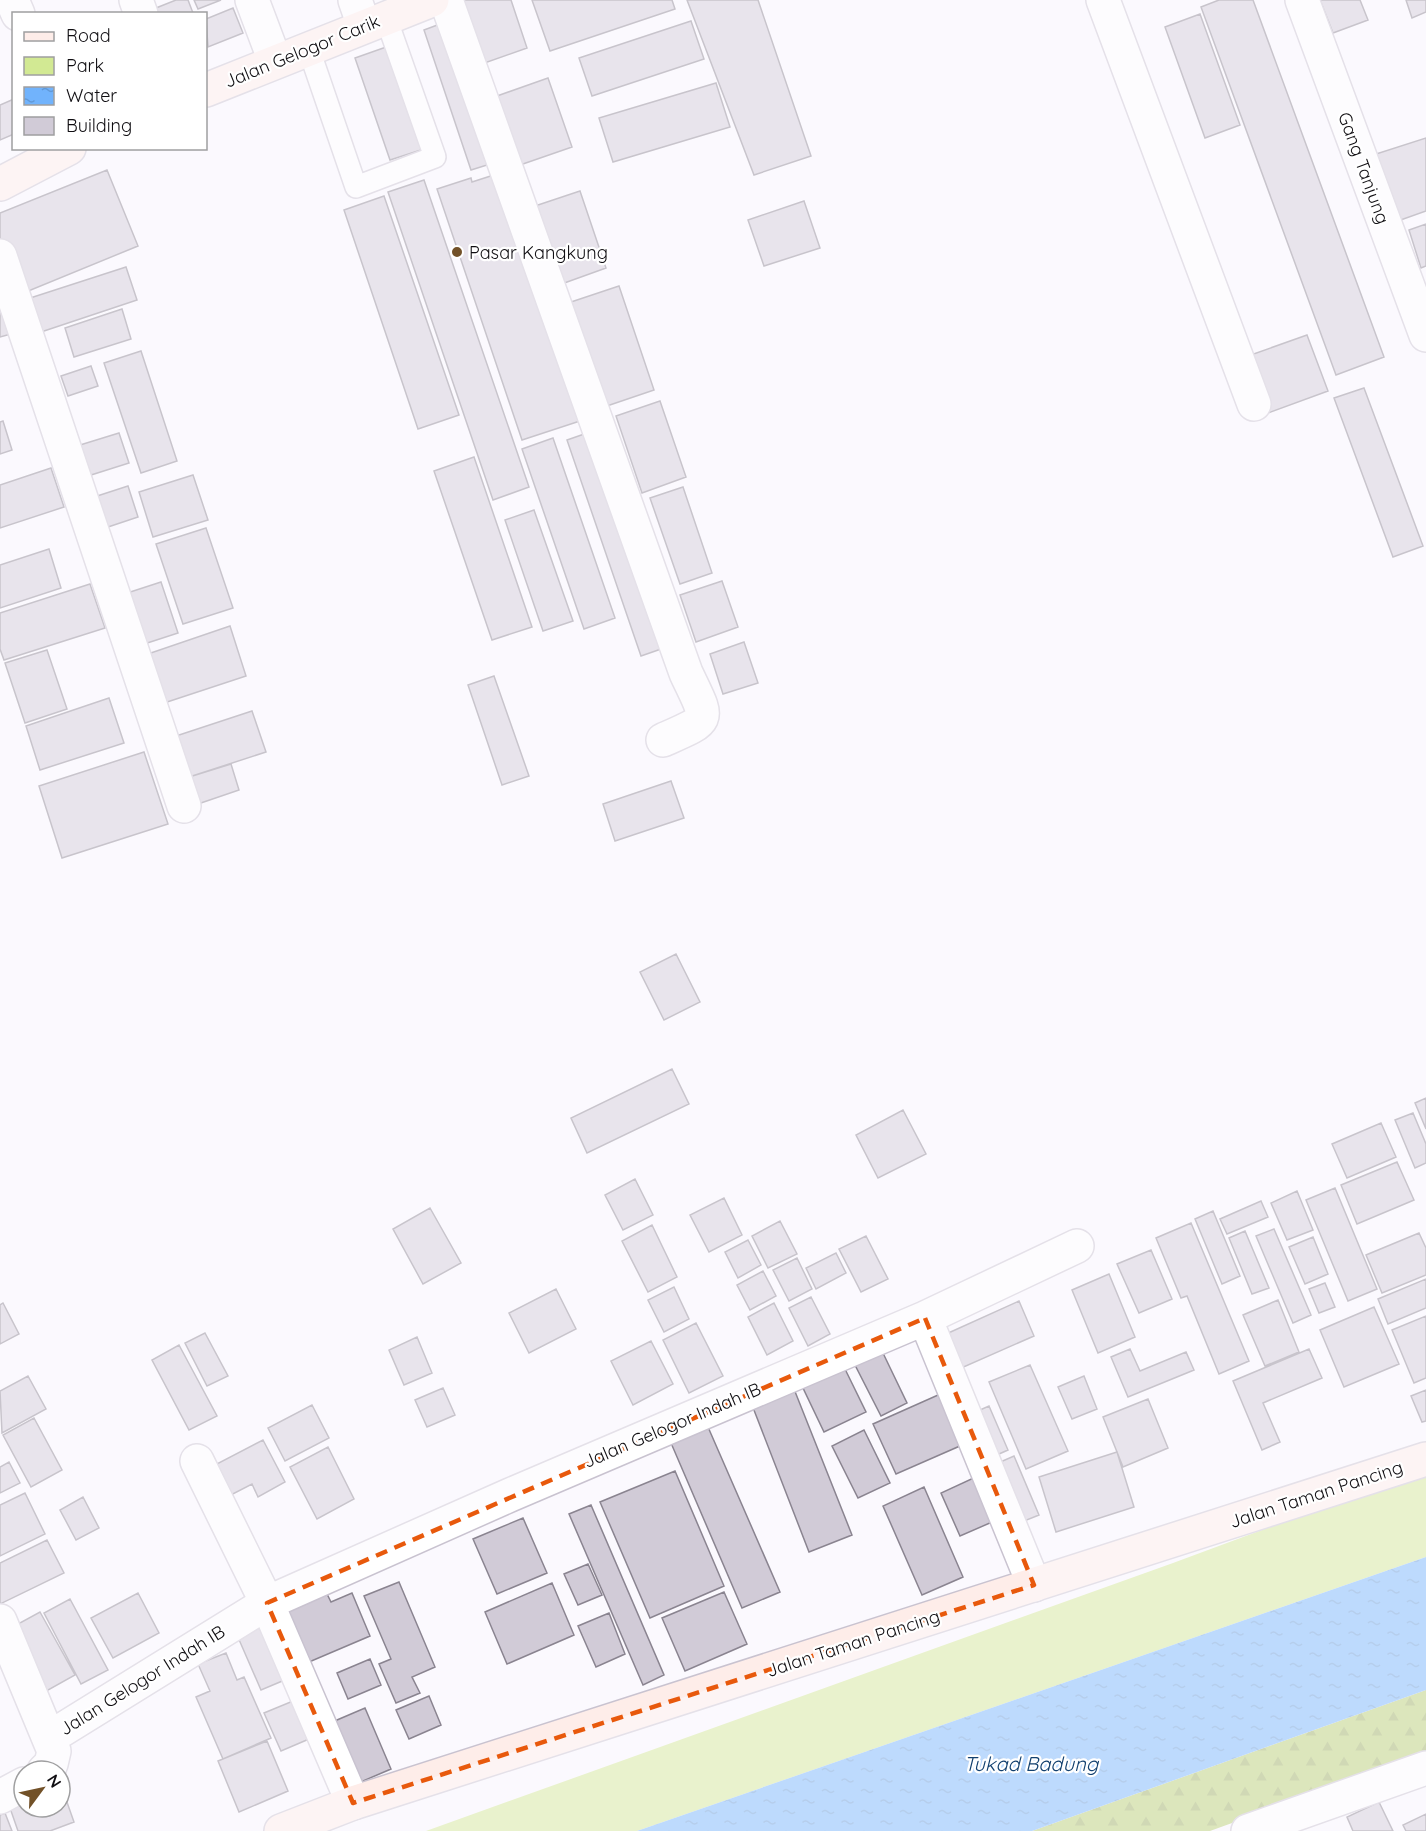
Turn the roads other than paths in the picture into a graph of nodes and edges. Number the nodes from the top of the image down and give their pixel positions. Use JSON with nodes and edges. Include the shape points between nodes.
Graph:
{"nodes":[{"id":1,"x":252,"y":0,"type":"edge"},
{"id":2,"x":432,"y":0,"type":"edge"},
{"id":3,"x":446,"y":0,"type":"edge"},
{"id":4,"x":1103,"y":0,"type":"edge"},
{"id":5,"x":1302,"y":0,"type":"edge"},
{"id":6,"x":368,"y":14,"type":"edge"},
{"id":7,"x":308,"y":47,"type":"junction"},
{"id":8,"x":275,"y":61,"type":"junction"},
{"id":9,"x":207,"y":90,"type":"edge"},
{"id":10,"x":65,"y":150,"type":"edge"},
{"id":11,"x":0,"y":184,"type":"edge"},
{"id":12,"x":0,"y":256,"type":"edge"},
{"id":13,"x":1426,"y":335,"type":"edge"},
{"id":14,"x":1254,"y":404,"type":"dead end"},
{"id":15,"x":663,"y":740,"type":"dead end"},
{"id":16,"x":184,"y":806,"type":"dead end"},
{"id":17,"x":1077,"y":1246,"type":"dead end"},
{"id":18,"x":925,"y":1318,"type":"junction"},
{"id":19,"x":1426,"y":1459,"type":"edge"},
{"id":20,"x":197,"y":1461,"type":"dead end"},
{"id":21,"x":1034,"y":1585,"type":"junction"},
{"id":22,"x":267,"y":1603,"type":"junction"},
{"id":23,"x":0,"y":1620,"type":"edge"},
{"id":24,"x":49,"y":1738,"type":"junction"},
{"id":25,"x":52,"y":1759,"type":"edge"},
{"id":26,"x":1426,"y":1768,"type":"edge"},
{"id":27,"x":353,"y":1803,"type":"junction"},
{"id":28,"x":282,"y":1831,"type":"edge"},
{"id":29,"x":1248,"y":1831,"type":"edge"}],
"edges":[{"from":1,"to":8,"type":"street"},
{"from":2,"to":6,"type":"street","name":"Jalan Gelogor Carik"},
{"from":3,"to":15,"type":"street","via":[[686,673],[702,708],[699,724]]},
{"from":4,"to":14,"type":"street"},
{"from":5,"to":13,"type":"street","name":"Gang Tanjung"},
{"from":6,"to":7,"type":"street","name":"Jalan Gelogor Carik"},
{"from":6,"to":7,"type":"lane","via":[[435,158],[356,186]]},
{"from":7,"to":8,"type":"street","name":"Jalan Gelogor Carik"},
{"from":8,"to":9,"type":"street","name":"Jalan Gelogor Carik"},
{"from":10,"to":11,"type":"street"},
{"from":12,"to":16,"type":"street"},
{"from":17,"to":18,"type":"street","name":"Jalan Gelogor Indah IB"},
{"from":18,"to":21,"type":"street"},
{"from":18,"to":22,"type":"street","name":"Jalan Gelogor Indah IB"},
{"from":19,"to":21,"type":"street","name":"Jalan Taman Pancing"},
{"from":20,"to":22,"type":"street"},
{"from":21,"to":27,"type":"street","name":"Jalan Taman Pancing"},
{"from":22,"to":24,"type":"street","name":"Jalan Gelogor Indah IB"},
{"from":22,"to":27,"type":"street"},
{"from":23,"to":24,"type":"street"},
{"from":24,"to":25,"type":"street","name":"Jalan Gelogor Indah IB","via":[[54,1751]]},
{"from":26,"to":29,"type":"street"},
{"from":27,"to":28,"type":"street","name":"Jalan Taman Pancing"}]}
